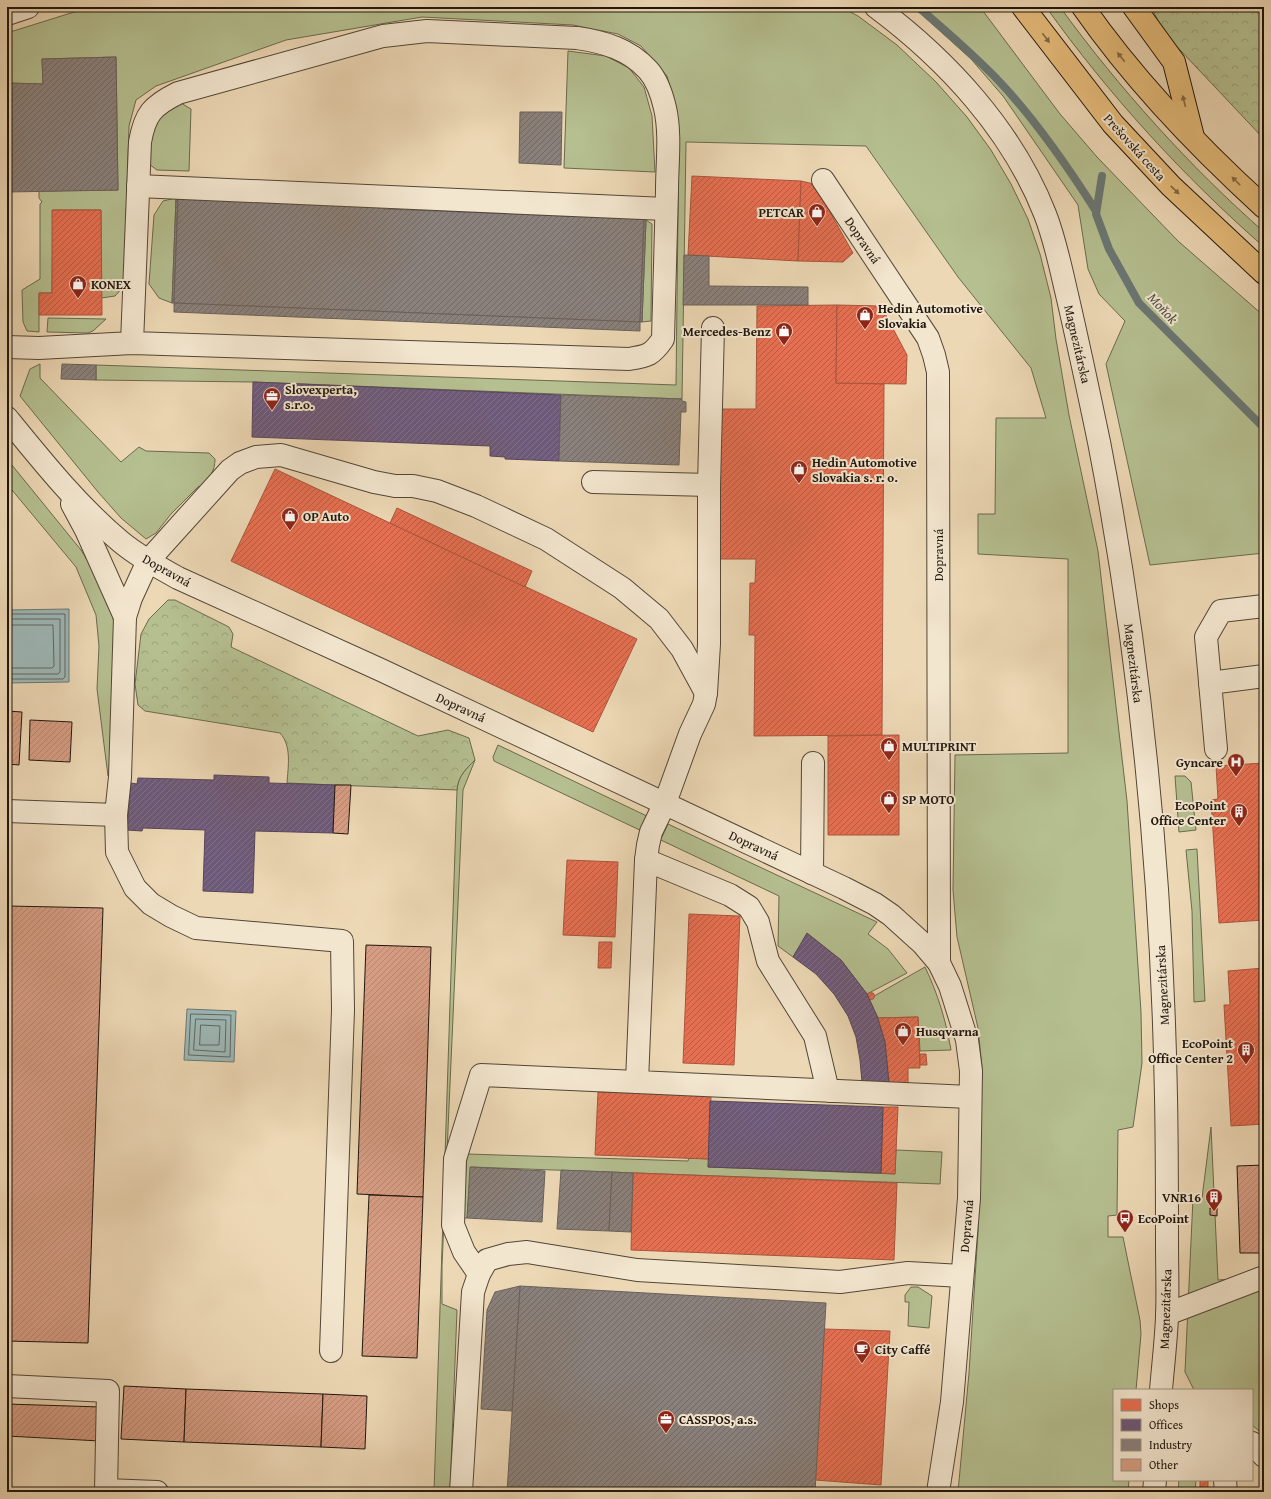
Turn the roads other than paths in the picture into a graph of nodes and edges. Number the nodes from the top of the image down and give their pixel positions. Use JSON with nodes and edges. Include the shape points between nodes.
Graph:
{"nodes":[{"id":1,"x":28,"y":7,"type":"edge"},
{"id":2,"x":876,"y":7,"type":"edge"},
{"id":3,"x":1023,"y":7,"type":"edge"},
{"id":4,"x":1083,"y":7,"type":"edge"},
{"id":5,"x":1134,"y":7,"type":"edge"},
{"id":6,"x":7,"y":14,"type":"edge"},
{"id":7,"x":1194,"y":138,"type":"junction"},
{"id":8,"x":823,"y":180,"type":"dead end"},
{"id":9,"x":138,"y":186,"type":"junction"},
{"id":10,"x":1264,"y":207,"type":"edge"},
{"id":11,"x":666,"y":209,"type":"junction"},
{"id":12,"x":1264,"y":273,"type":"edge"},
{"id":13,"x":712,"y":328,"type":"dead end"},
{"id":14,"x":132,"y":344,"type":"junction"},
{"id":15,"x":7,"y":347,"type":"edge"},
{"id":16,"x":7,"y":418,"type":"edge"},
{"id":17,"x":57,"y":478,"type":"junction"},
{"id":18,"x":593,"y":482,"type":"dead end"},
{"id":19,"x":709,"y":485,"type":"junction"},
{"id":20,"x":148,"y":561,"type":"junction"},
{"id":21,"x":1264,"y":606,"type":"edge"},
{"id":22,"x":125,"y":617,"type":"junction"},
{"id":23,"x":1264,"y":676,"type":"edge"},
{"id":24,"x":1210,"y":683,"type":"junction"},
{"id":25,"x":706,"y":693,"type":"junction"},
{"id":26,"x":1216,"y":749,"type":"dead end"},
{"id":27,"x":813,"y":763,"type":"dead end"},
{"id":28,"x":665,"y":803,"type":"junction"},
{"id":29,"x":7,"y":811,"type":"edge"},
{"id":30,"x":116,"y":815,"type":"junction"},
{"id":31,"x":646,"y":860,"type":"junction"},
{"id":32,"x":812,"y":873,"type":"junction"},
{"id":33,"x":939,"y":963,"type":"junction"},
{"id":34,"x":637,"y":1082,"type":"junction"},
{"id":35,"x":828,"y":1091,"type":"junction"},
{"id":36,"x":970,"y":1097,"type":"junction"},
{"id":37,"x":479,"y":1274,"type":"junction"},
{"id":38,"x":962,"y":1276,"type":"junction"},
{"id":39,"x":1264,"y":1277,"type":"edge"},
{"id":40,"x":1167,"y":1314,"type":"junction"},
{"id":41,"x":331,"y":1351,"type":"dead end"},
{"id":42,"x":7,"y":1386,"type":"edge"},
{"id":43,"x":1161,"y":1389,"type":"edge"},
{"id":44,"x":1253,"y":1444,"type":"edge"},
{"id":45,"x":1264,"y":1456,"type":"edge"},
{"id":46,"x":1155,"y":1481,"type":"edge"},
{"id":47,"x":1225,"y":1481,"type":"edge"},
{"id":48,"x":157,"y":1492,"type":"edge"},
{"id":49,"x":462,"y":1492,"type":"edge"},
{"id":50,"x":938,"y":1492,"type":"edge"},
{"id":51,"x":1154,"y":1492,"type":"edge"},
{"id":52,"x":1226,"y":1492,"type":"edge"}],
"edges":[{"from":1,"to":6,"type":"street"},
{"from":2,"to":40,"type":"street","name":"Magnezitárska","via":[[934,56],[961,83],[990,118],[1027,177],[1055,242],[1086,376],[1113,514],[1146,759],[1165,1026]]},
{"from":3,"to":12,"type":"highway","name":"Prešovská cesta","one_way":true,"via":[[1113,124],[1171,186]]},
{"from":7,"to":4,"type":"highway","one_way":true,"via":[[1146,87]]},
{"from":7,"to":5,"type":"highway","one_way":true,"via":[[1174,62]]},
{"from":10,"to":7,"type":"highway","one_way":true},
{"from":8,"to":33,"type":"street","name":"Dopravná","via":[[928,338],[938,372]]},
{"from":9,"to":11,"type":"street"},
{"from":9,"to":11,"type":"street","via":[[143,125],[150,111],[161,101],[383,36],[435,31],[577,38],[598,41],[634,57],[648,70],[660,88],[665,109],[668,144]]},
{"from":9,"to":14,"type":"street"},
{"from":11,"to":14,"type":"street","via":[[663,339],[656,350],[646,357]]},
{"from":13,"to":19,"type":"street"},
{"from":14,"to":15,"type":"street"},
{"from":16,"to":17,"type":"street","name":"Dopravná"},
{"from":17,"to":20,"type":"street","name":"Dopravná","via":[[121,542]]},
{"from":17,"to":22,"type":"street","via":[[86,530]]},
{"from":18,"to":19,"type":"street"},
{"from":19,"to":25,"type":"street","via":[[709,644]]},
{"from":20,"to":22,"type":"street"},
{"from":20,"to":25,"type":"street","via":[[231,462],[240,463],[256,457],[281,455],[374,482],[413,486],[476,506],[539,536],[622,588],[659,620],[682,649]]},
{"from":20,"to":28,"type":"street","name":"Dopravná","via":[[178,578]]},
{"from":21,"to":24,"type":"street","via":[[1221,611],[1206,637]]},
{"from":22,"to":30,"type":"street"},
{"from":23,"to":24,"type":"street"},
{"from":24,"to":26,"type":"street"},
{"from":25,"to":28,"type":"street"},
{"from":27,"to":32,"type":"street"},
{"from":28,"to":31,"type":"street","via":[[651,832]]},
{"from":28,"to":32,"type":"street","name":"Dopravná"},
{"from":29,"to":30,"type":"street"},
{"from":30,"to":41,"type":"street","via":[[117,852],[135,888],[151,904],[171,916],[196,928],[342,941],[343,1010]]},
{"from":31,"to":34,"type":"street"},
{"from":31,"to":35,"type":"street","via":[[730,895],[749,906],[758,922],[768,961],[814,1036]]},
{"from":32,"to":33,"type":"street","name":"Dopravná","via":[[875,904],[891,915],[918,939]]},
{"from":33,"to":36,"type":"street","name":"Dopravná","via":[[950,986],[967,1040],[971,1072]]},
{"from":34,"to":35,"type":"street"},
{"from":34,"to":37,"type":"street","via":[[481,1076],[455,1159],[453,1225],[464,1252]]},
{"from":35,"to":36,"type":"street"},
{"from":36,"to":38,"type":"street","name":"Dopravná","via":[[969,1198]]},
{"from":37,"to":38,"type":"street","via":[[487,1260],[527,1252],[637,1270],[840,1282],[908,1273]]},
{"from":37,"to":49,"type":"street","via":[[473,1292]]},
{"from":38,"to":50,"type":"street","name":"Dopravná","via":[[952,1402]]},
{"from":39,"to":40,"type":"street"},
{"from":40,"to":43,"type":"street","name":"Magnezitárska"},
{"from":42,"to":48,"type":"street","via":[[108,1391],[106,1490]]},
{"from":44,"to":45,"type":"street"},
{"from":46,"to":51,"type":"street"},
{"from":47,"to":52,"type":"street"}]}
